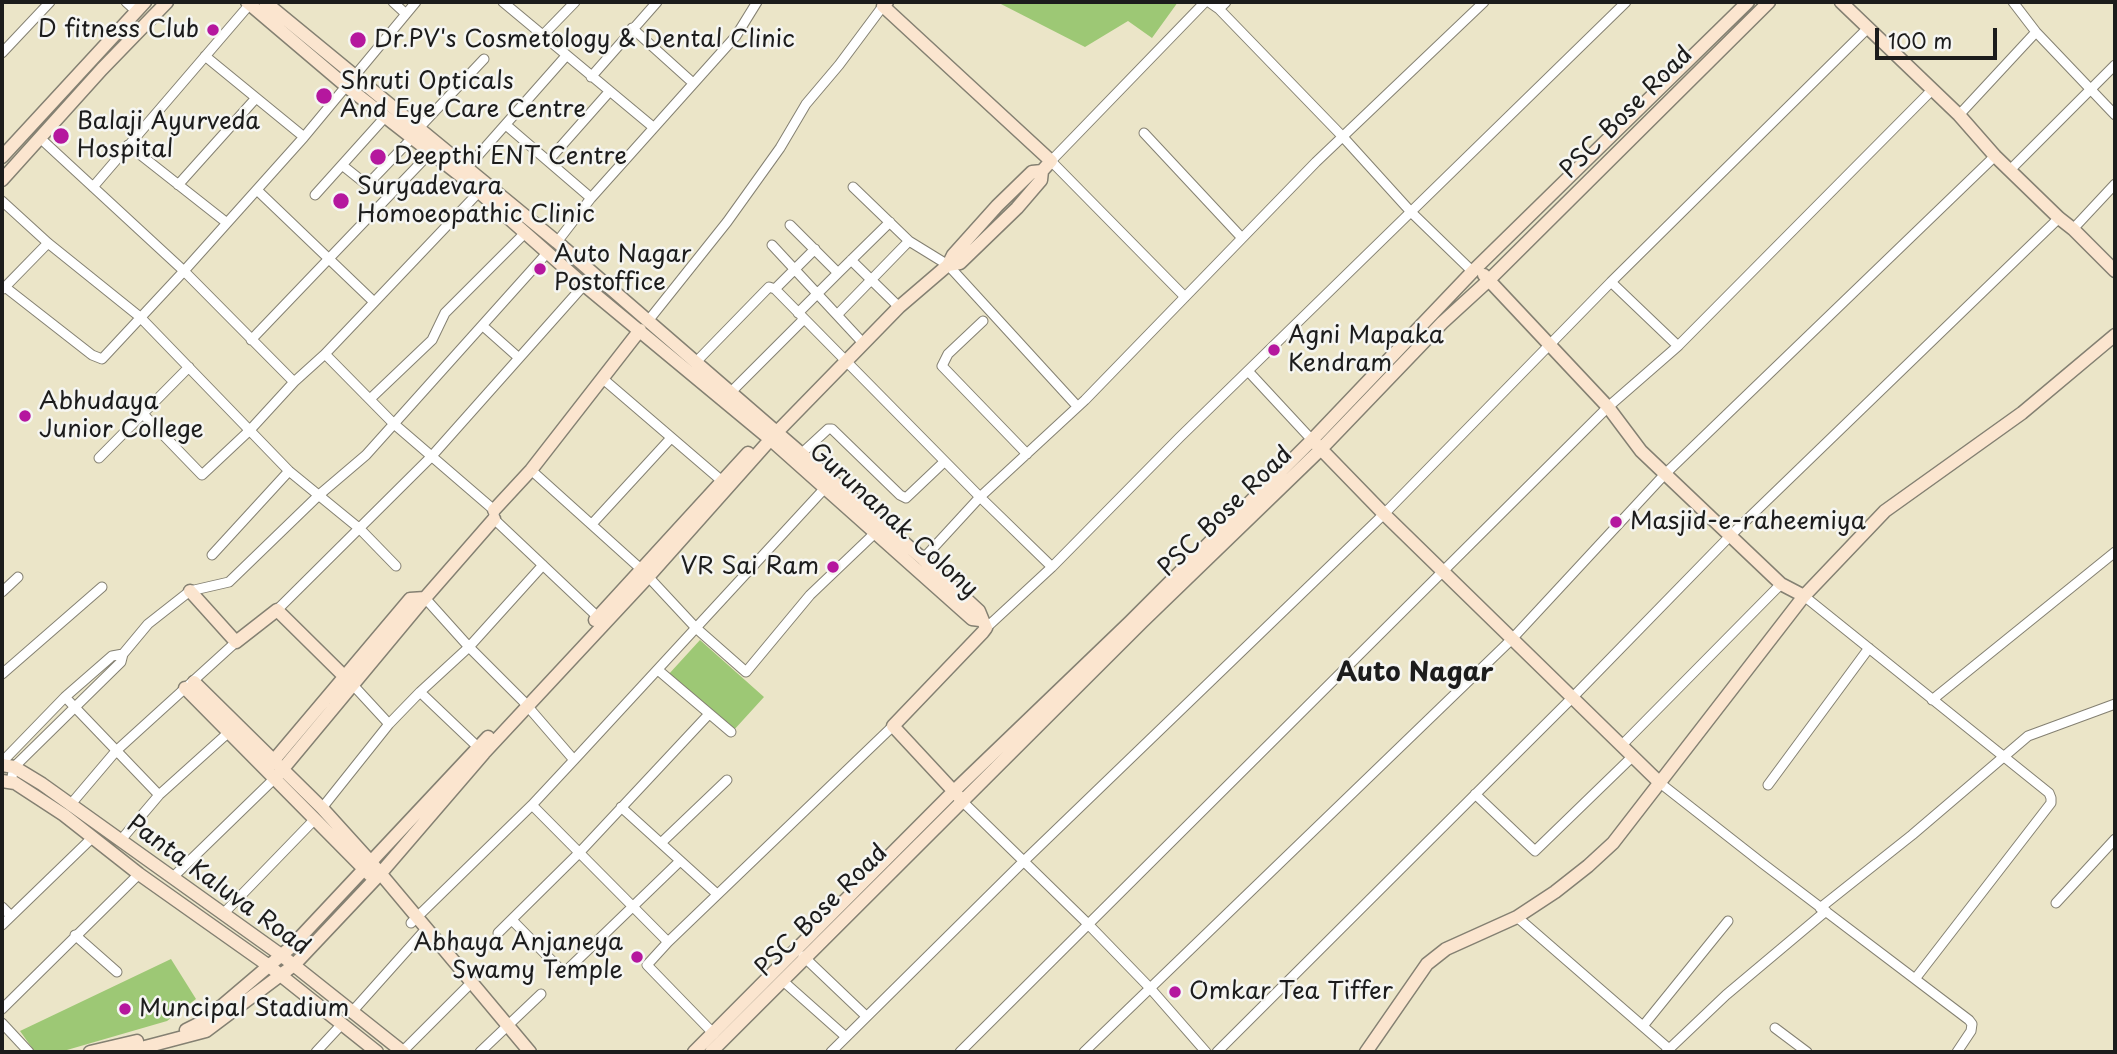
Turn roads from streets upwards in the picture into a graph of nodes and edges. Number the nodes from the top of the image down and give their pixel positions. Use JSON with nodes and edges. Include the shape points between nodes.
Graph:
{"nodes":[{"id":1,"x":50,"y":2,"type":"edge"},
{"id":2,"x":167,"y":2,"type":"edge"},
{"id":3,"x":265,"y":2,"type":"edge"},
{"id":4,"x":393,"y":2,"type":"edge"},
{"id":5,"x":416,"y":2,"type":"edge"},
{"id":6,"x":503,"y":2,"type":"edge"},
{"id":7,"x":575,"y":2,"type":"edge"},
{"id":8,"x":657,"y":2,"type":"edge"},
{"id":9,"x":757,"y":2,"type":"edge"},
{"id":10,"x":1207,"y":2,"type":"edge"},
{"id":11,"x":1226,"y":2,"type":"edge"},
{"id":12,"x":1485,"y":2,"type":"edge"},
{"id":13,"x":1626,"y":2,"type":"edge"},
{"id":14,"x":1748,"y":2,"type":"edge"},
{"id":15,"x":1769,"y":2,"type":"edge"},
{"id":16,"x":1841,"y":2,"type":"edge"},
{"id":17,"x":2014,"y":2,"type":"edge"},
{"id":18,"x":249,"y":3,"type":"edge"},
{"id":19,"x":885,"y":4,"type":"edge"},
{"id":20,"x":136,"y":5,"type":"edge"},
{"id":21,"x":1219,"y":9,"type":"junction"},
{"id":22,"x":406,"y":13,"type":"junction"},
{"id":23,"x":632,"y":28,"type":"junction"},
{"id":24,"x":1867,"y":29,"type":"junction"},
{"id":25,"x":2036,"y":32,"type":"junction"},
{"id":26,"x":2,"y":35,"type":"edge"},
{"id":27,"x":542,"y":36,"type":"junction"},
{"id":28,"x":10,"y":44,"type":"junction"},
{"id":29,"x":2,"y":52,"type":"edge"},
{"id":30,"x":205,"y":56,"type":"junction"},
{"id":31,"x":566,"y":56,"type":"junction"},
{"id":32,"x":484,"y":59,"type":"dead end"},
{"id":33,"x":2115,"y":65,"type":"edge"},
{"id":34,"x":356,"y":76,"type":"junction"},
{"id":35,"x":591,"y":77,"type":"junction"},
{"id":36,"x":693,"y":83,"type":"junction"},
{"id":37,"x":346,"y":86,"type":"junction"},
{"id":38,"x":2090,"y":89,"type":"junction"},
{"id":39,"x":1932,"y":90,"type":"junction"},
{"id":40,"x":609,"y":92,"type":"junction"},
{"id":41,"x":256,"y":98,"type":"junction"},
{"id":42,"x":1959,"y":115,"type":"junction"},
{"id":43,"x":2115,"y":115,"type":"edge"},
{"id":44,"x":386,"y":116,"type":"junction"},
{"id":45,"x":506,"y":125,"type":"junction"},
{"id":46,"x":653,"y":127,"type":"junction"},
{"id":47,"x":416,"y":132,"type":"junction"},
{"id":48,"x":1144,"y":133,"type":"dead end"},
{"id":49,"x":304,"y":137,"type":"junction"},
{"id":50,"x":1343,"y":137,"type":"junction"},
{"id":51,"x":40,"y":138,"type":"junction"},
{"id":52,"x":128,"y":145,"type":"junction"},
{"id":53,"x":431,"y":152,"type":"junction"},
{"id":54,"x":1995,"y":156,"type":"junction"},
{"id":55,"x":2,"y":157,"type":"edge"},
{"id":56,"x":548,"y":161,"type":"junction"},
{"id":57,"x":1051,"y":161,"type":"junction"},
{"id":58,"x":342,"y":165,"type":"junction"},
{"id":59,"x":467,"y":168,"type":"junction"},
{"id":60,"x":2010,"y":170,"type":"junction"},
{"id":61,"x":2,"y":180,"type":"edge"},
{"id":62,"x":2115,"y":184,"type":"edge"},
{"id":63,"x":178,"y":185,"type":"junction"},
{"id":64,"x":93,"y":187,"type":"junction"},
{"id":65,"x":853,"y":187,"type":"dead end"},
{"id":66,"x":257,"y":190,"type":"junction"},
{"id":67,"x":478,"y":193,"type":"junction"},
{"id":68,"x":315,"y":195,"type":"dead end"},
{"id":69,"x":591,"y":198,"type":"junction"},
{"id":70,"x":2,"y":201,"type":"edge"},
{"id":71,"x":1411,"y":212,"type":"junction"},
{"id":72,"x":2059,"y":218,"type":"junction"},
{"id":73,"x":890,"y":222,"type":"junction"},
{"id":74,"x":227,"y":223,"type":"junction"},
{"id":75,"x":790,"y":225,"type":"dead end"},
{"id":76,"x":2073,"y":229,"type":"junction"},
{"id":77,"x":525,"y":233,"type":"junction"},
{"id":78,"x":1242,"y":238,"type":"junction"},
{"id":79,"x":909,"y":241,"type":"junction"},
{"id":80,"x":48,"y":243,"type":"junction"},
{"id":81,"x":772,"y":245,"type":"dead end"},
{"id":82,"x":815,"y":249,"type":"junction"},
{"id":83,"x":555,"y":250,"type":"junction"},
{"id":84,"x":329,"y":259,"type":"junction"},
{"id":85,"x":851,"y":260,"type":"junction"},
{"id":86,"x":948,"y":265,"type":"junction"},
{"id":87,"x":794,"y":270,"type":"junction"},
{"id":88,"x":1474,"y":270,"type":"junction"},
{"id":89,"x":184,"y":271,"type":"junction"},
{"id":90,"x":2115,"y":271,"type":"edge"},
{"id":91,"x":838,"y":273,"type":"junction"},
{"id":92,"x":871,"y":279,"type":"junction"},
{"id":93,"x":1489,"y":280,"type":"junction"},
{"id":94,"x":1611,"y":282,"type":"junction"},
{"id":95,"x":584,"y":285,"type":"junction"},
{"id":96,"x":4,"y":288,"type":"edge"},
{"id":97,"x":775,"y":289,"type":"junction"},
{"id":98,"x":817,"y":294,"type":"junction"},
{"id":99,"x":1185,"y":297,"type":"junction"},
{"id":100,"x":374,"y":302,"type":"junction"},
{"id":101,"x":899,"y":307,"type":"junction"},
{"id":102,"x":837,"y":315,"type":"junction"},
{"id":103,"x":801,"y":316,"type":"junction"},
{"id":104,"x":141,"y":317,"type":"junction"},
{"id":105,"x":983,"y":321,"type":"dead end"},
{"id":106,"x":483,"y":326,"type":"junction"},
{"id":107,"x":644,"y":326,"type":"junction"},
{"id":108,"x":2115,"y":335,"type":"edge"},
{"id":109,"x":251,"y":340,"type":"junction"},
{"id":110,"x":863,"y":343,"type":"junction"},
{"id":111,"x":1550,"y":346,"type":"junction"},
{"id":112,"x":1678,"y":346,"type":"junction"},
{"id":113,"x":325,"y":354,"type":"junction"},
{"id":114,"x":519,"y":358,"type":"junction"},
{"id":115,"x":696,"y":362,"type":"junction"},
{"id":116,"x":845,"y":362,"type":"junction"},
{"id":117,"x":189,"y":367,"type":"junction"},
{"id":118,"x":1248,"y":371,"type":"junction"},
{"id":119,"x":602,"y":378,"type":"junction"},
{"id":120,"x":294,"y":382,"type":"junction"},
{"id":121,"x":731,"y":392,"type":"junction"},
{"id":122,"x":370,"y":399,"type":"junction"},
{"id":123,"x":1077,"y":406,"type":"junction"},
{"id":124,"x":1608,"y":407,"type":"junction"},
{"id":125,"x":143,"y":414,"type":"junction"},
{"id":126,"x":393,"y":423,"type":"junction"},
{"id":127,"x":250,"y":430,"type":"junction"},
{"id":128,"x":771,"y":433,"type":"junction"},
{"id":129,"x":671,"y":438,"type":"junction"},
{"id":130,"x":1316,"y":445,"type":"junction"},
{"id":131,"x":802,"y":453,"type":"junction"},
{"id":132,"x":1027,"y":454,"type":"junction"},
{"id":133,"x":431,"y":457,"type":"junction"},
{"id":134,"x":99,"y":458,"type":"dead end"},
{"id":135,"x":944,"y":461,"type":"junction"},
{"id":136,"x":531,"y":470,"type":"junction"},
{"id":137,"x":289,"y":471,"type":"junction"},
{"id":138,"x":1665,"y":474,"type":"junction"},
{"id":139,"x":722,"y":481,"type":"junction"},
{"id":140,"x":825,"y":488,"type":"junction"},
{"id":141,"x":319,"y":495,"type":"junction"},
{"id":142,"x":980,"y":497,"type":"junction"},
{"id":143,"x":1384,"y":514,"type":"junction"},
{"id":144,"x":494,"y":515,"type":"junction"},
{"id":145,"x":592,"y":524,"type":"junction"},
{"id":146,"x":360,"y":529,"type":"junction"},
{"id":147,"x":875,"y":533,"type":"junction"},
{"id":148,"x":1730,"y":536,"type":"junction"},
{"id":149,"x":2115,"y":552,"type":"edge"},
{"id":150,"x":212,"y":555,"type":"dead end"},
{"id":151,"x":923,"y":559,"type":"junction"},
{"id":152,"x":543,"y":565,"type":"junction"},
{"id":153,"x":396,"y":566,"type":"dead end"},
{"id":154,"x":1052,"y":567,"type":"junction"},
{"id":155,"x":645,"y":573,"type":"junction"},
{"id":156,"x":1444,"y":573,"type":"junction"},
{"id":157,"x":18,"y":577,"type":"dead end"},
{"id":158,"x":1781,"y":584,"type":"junction"},
{"id":159,"x":102,"y":587,"type":"dead end"},
{"id":160,"x":2,"y":592,"type":"edge"},
{"id":161,"x":190,"y":592,"type":"junction"},
{"id":162,"x":1804,"y":596,"type":"junction"},
{"id":163,"x":425,"y":598,"type":"junction"},
{"id":164,"x":277,"y":610,"type":"junction"},
{"id":165,"x":601,"y":619,"type":"junction"},
{"id":166,"x":983,"y":624,"type":"junction"},
{"id":167,"x":696,"y":628,"type":"junction"},
{"id":168,"x":1512,"y":639,"type":"junction"},
{"id":169,"x":236,"y":642,"type":"junction"},
{"id":170,"x":469,"y":647,"type":"junction"},
{"id":171,"x":1869,"y":648,"type":"junction"},
{"id":172,"x":123,"y":654,"type":"junction"},
{"id":173,"x":658,"y":670,"type":"junction"},
{"id":174,"x":2,"y":674,"type":"edge"},
{"id":175,"x":349,"y":681,"type":"junction"},
{"id":176,"x":190,"y":685,"type":"junction"},
{"id":177,"x":420,"y":692,"type":"junction"},
{"id":178,"x":65,"y":697,"type":"junction"},
{"id":179,"x":1572,"y":698,"type":"junction"},
{"id":180,"x":1932,"y":700,"type":"junction"},
{"id":181,"x":525,"y":704,"type":"junction"},
{"id":182,"x":2115,"y":704,"type":"edge"},
{"id":183,"x":75,"y":708,"type":"junction"},
{"id":184,"x":709,"y":714,"type":"junction"},
{"id":185,"x":390,"y":724,"type":"junction"},
{"id":186,"x":893,"y":726,"type":"junction"},
{"id":187,"x":229,"y":732,"type":"junction"},
{"id":188,"x":731,"y":732,"type":"dead end"},
{"id":189,"x":1621,"y":746,"type":"junction"},
{"id":190,"x":481,"y":750,"type":"junction"},
{"id":191,"x":116,"y":751,"type":"junction"},
{"id":192,"x":1632,"y":757,"type":"junction"},
{"id":193,"x":2001,"y":757,"type":"junction"},
{"id":194,"x":5,"y":760,"type":"edge"},
{"id":195,"x":574,"y":760,"type":"junction"},
{"id":196,"x":274,"y":770,"type":"junction"},
{"id":197,"x":727,"y":779,"type":"dead end"},
{"id":198,"x":6,"y":781,"type":"edge"},
{"id":199,"x":1660,"y":783,"type":"junction"},
{"id":200,"x":1768,"y":785,"type":"dead end"},
{"id":201,"x":954,"y":791,"type":"junction"},
{"id":202,"x":1475,"y":794,"type":"junction"},
{"id":203,"x":159,"y":795,"type":"junction"},
{"id":204,"x":963,"y":802,"type":"junction"},
{"id":205,"x":71,"y":804,"type":"junction"},
{"id":206,"x":532,"y":805,"type":"junction"},
{"id":207,"x":621,"y":807,"type":"junction"},
{"id":208,"x":318,"y":813,"type":"junction"},
{"id":209,"x":93,"y":836,"type":"junction"},
{"id":210,"x":2115,"y":839,"type":"edge"},
{"id":211,"x":120,"y":841,"type":"junction"},
{"id":212,"x":661,"y":843,"type":"junction"},
{"id":213,"x":579,"y":853,"type":"junction"},
{"id":214,"x":1025,"y":860,"type":"junction"},
{"id":215,"x":680,"y":861,"type":"junction"},
{"id":216,"x":367,"y":865,"type":"junction"},
{"id":217,"x":139,"y":874,"type":"junction"},
{"id":218,"x":377,"y":877,"type":"junction"},
{"id":219,"x":172,"y":878,"type":"junction"},
{"id":220,"x":717,"y":894,"type":"junction"},
{"id":221,"x":2056,"y":903,"type":"dead end"},
{"id":222,"x":2,"y":907,"type":"edge"},
{"id":223,"x":632,"y":908,"type":"junction"},
{"id":224,"x":1823,"y":910,"type":"junction"},
{"id":225,"x":223,"y":914,"type":"junction"},
{"id":226,"x":11,"y":916,"type":"junction"},
{"id":227,"x":1517,"y":917,"type":"junction"},
{"id":228,"x":414,"y":920,"type":"junction"},
{"id":229,"x":512,"y":920,"type":"junction"},
{"id":230,"x":1728,"y":921,"type":"dead end"},
{"id":231,"x":1087,"y":923,"type":"junction"},
{"id":232,"x":2,"y":925,"type":"edge"},
{"id":233,"x":424,"y":932,"type":"junction"},
{"id":234,"x":498,"y":933,"type":"dead end"},
{"id":235,"x":75,"y":935,"type":"junction"},
{"id":236,"x":668,"y":942,"type":"junction"},
{"id":237,"x":281,"y":955,"type":"junction"},
{"id":238,"x":802,"y":955,"type":"junction"},
{"id":239,"x":269,"y":965,"type":"junction"},
{"id":240,"x":294,"y":965,"type":"junction"},
{"id":241,"x":117,"y":972,"type":"dead end"},
{"id":242,"x":280,"y":976,"type":"junction"},
{"id":243,"x":1915,"y":979,"type":"junction"},
{"id":244,"x":783,"y":981,"type":"junction"},
{"id":245,"x":467,"y":987,"type":"junction"},
{"id":246,"x":1150,"y":988,"type":"junction"},
{"id":247,"x":541,"y":993,"type":"dead end"},
{"id":248,"x":2,"y":1009,"type":"edge"},
{"id":249,"x":351,"y":1013,"type":"junction"},
{"id":250,"x":866,"y":1016,"type":"junction"},
{"id":251,"x":2,"y":1023,"type":"edge"},
{"id":252,"x":341,"y":1024,"type":"junction"},
{"id":253,"x":505,"y":1026,"type":"junction"},
{"id":254,"x":1643,"y":1026,"type":"junction"},
{"id":255,"x":1775,"y":1028,"type":"dead end"},
{"id":256,"x":713,"y":1034,"type":"junction"},
{"id":257,"x":846,"y":1037,"type":"junction"},
{"id":258,"x":1668,"y":1050,"type":"edge"},
{"id":259,"x":29,"y":1052,"type":"edge"},
{"id":260,"x":90,"y":1052,"type":"edge"},
{"id":261,"x":126,"y":1052,"type":"edge"},
{"id":262,"x":316,"y":1052,"type":"edge"},
{"id":263,"x":377,"y":1052,"type":"edge"},
{"id":264,"x":402,"y":1052,"type":"edge"},
{"id":265,"x":480,"y":1052,"type":"edge"},
{"id":266,"x":521,"y":1052,"type":"edge"},
{"id":267,"x":530,"y":1052,"type":"edge"},
{"id":268,"x":694,"y":1052,"type":"edge"},
{"id":269,"x":711,"y":1052,"type":"edge"},
{"id":270,"x":831,"y":1052,"type":"edge"},
{"id":271,"x":960,"y":1052,"type":"edge"},
{"id":272,"x":1084,"y":1052,"type":"edge"},
{"id":273,"x":1206,"y":1052,"type":"edge"},
{"id":274,"x":1217,"y":1052,"type":"edge"},
{"id":275,"x":1366,"y":1052,"type":"edge"},
{"id":276,"x":1807,"y":1052,"type":"edge"},
{"id":277,"x":1956,"y":1052,"type":"edge"}],
"edges":[{"from":1,"to":28,"type":"street"},
{"from":2,"to":51,"type":"street"},
{"from":3,"to":34,"type":"street","name":"Gurunanak Colony"},
{"from":4,"to":22,"type":"street"},
{"from":5,"to":22,"type":"street"},
{"from":6,"to":27,"type":"street"},
{"from":7,"to":27,"type":"street"},
{"from":8,"to":23,"type":"street"},
{"from":9,"to":36,"type":"street","via":[[736,36]]},
{"from":10,"to":21,"type":"street"},
{"from":10,"to":57,"type":"street"},
{"from":11,"to":21,"type":"street"},
{"from":12,"to":50,"type":"street"},
{"from":13,"to":71,"type":"street"},
{"from":14,"to":88,"type":"street","name":"PSC Bose Road"},
{"from":15,"to":93,"type":"street","name":"PSC Bose Road"},
{"from":16,"to":24,"type":"street"},
{"from":17,"to":25,"type":"street"},
{"from":18,"to":30,"type":"street"},
{"from":18,"to":37,"type":"street","name":"Gurunanak Colony"},
{"from":19,"to":57,"type":"street"},
{"from":19,"to":107,"type":"street","via":[[806,104],[727,222]]},
{"from":20,"to":55,"type":"street"},
{"from":21,"to":50,"type":"street"},
{"from":22,"to":34,"type":"street"},
{"from":23,"to":35,"type":"street"},
{"from":23,"to":36,"type":"street"},
{"from":24,"to":39,"type":"street"},
{"from":24,"to":94,"type":"street"},
{"from":25,"to":38,"type":"street"},
{"from":25,"to":42,"type":"street"},
{"from":26,"to":28,"type":"street"},
{"from":27,"to":31,"type":"street"},
{"from":28,"to":29,"type":"street"},
{"from":30,"to":41,"type":"street"},
{"from":30,"to":52,"type":"street"},
{"from":31,"to":35,"type":"street"},
{"from":31,"to":45,"type":"street"},
{"from":32,"to":47,"type":"street"},
{"from":33,"to":38,"type":"street"},
{"from":34,"to":37,"type":"street"},
{"from":34,"to":47,"type":"street","name":"Gurunanak Colony"},
{"from":35,"to":40,"type":"street"},
{"from":36,"to":46,"type":"street"},
{"from":37,"to":44,"type":"street","name":"Gurunanak Colony"},
{"from":37,"to":49,"type":"street"},
{"from":38,"to":43,"type":"street"},
{"from":38,"to":60,"type":"street"},
{"from":39,"to":42,"type":"street"},
{"from":39,"to":112,"type":"street"},
{"from":40,"to":46,"type":"street"},
{"from":40,"to":56,"type":"street"},
{"from":41,"to":49,"type":"street"},
{"from":41,"to":63,"type":"street"},
{"from":42,"to":54,"type":"street"},
{"from":44,"to":47,"type":"street","name":"Gurunanak Colony"},
{"from":44,"to":58,"type":"street"},
{"from":45,"to":56,"type":"street"},
{"from":45,"to":59,"type":"street"},
{"from":46,"to":69,"type":"street"},
{"from":47,"to":53,"type":"street","name":"Gurunanak Colony"},
{"from":47,"to":58,"type":"street","via":[[367,185]]},
{"from":47,"to":59,"type":"street","name":"Gurunanak Colony"},
{"from":48,"to":78,"type":"street"},
{"from":49,"to":66,"type":"street"},
{"from":50,"to":71,"type":"street"},
{"from":50,"to":78,"type":"street"},
{"from":51,"to":61,"type":"street"},
{"from":51,"to":64,"type":"street"},
{"from":52,"to":63,"type":"street"},
{"from":52,"to":64,"type":"street"},
{"from":53,"to":67,"type":"street","name":"Gurunanak Colony"},
{"from":53,"to":84,"type":"street"},
{"from":54,"to":60,"type":"street"},
{"from":54,"to":138,"type":"street"},
{"from":56,"to":69,"type":"street"},
{"from":57,"to":86,"type":"street","via":[[1017,208],[960,262]]},
{"from":57,"to":99,"type":"street"},
{"from":58,"to":68,"type":"street"},
{"from":59,"to":83,"type":"street","name":"Gurunanak Colony"},
{"from":60,"to":72,"type":"street"},
{"from":62,"to":76,"type":"street"},
{"from":63,"to":74,"type":"street"},
{"from":64,"to":89,"type":"street"},
{"from":65,"to":73,"type":"street"},
{"from":66,"to":74,"type":"street"},
{"from":66,"to":84,"type":"street"},
{"from":67,"to":77,"type":"street","name":"Gurunanak Colony"},
{"from":67,"to":100,"type":"street"},
{"from":69,"to":83,"type":"street"},
{"from":70,"to":80,"type":"street"},
{"from":71,"to":88,"type":"street"},
{"from":71,"to":118,"type":"street"},
{"from":72,"to":76,"type":"street"},
{"from":72,"to":148,"type":"street"},
{"from":73,"to":79,"type":"street"},
{"from":73,"to":85,"type":"street"},
{"from":74,"to":89,"type":"street"},
{"from":75,"to":82,"type":"street"},
{"from":76,"to":90,"type":"street"},
{"from":77,"to":83,"type":"street","name":"Gurunanak Colony"},
{"from":77,"to":122,"type":"street","via":[[445,313],[432,340]]},
{"from":78,"to":99,"type":"street"},
{"from":79,"to":86,"type":"street"},
{"from":79,"to":92,"type":"street"},
{"from":80,"to":96,"type":"street"},
{"from":80,"to":104,"type":"street"},
{"from":81,"to":87,"type":"street"},
{"from":82,"to":87,"type":"street"},
{"from":82,"to":91,"type":"street"},
{"from":83,"to":95,"type":"street","name":"Gurunanak Colony"},
{"from":83,"to":106,"type":"street","via":[[509,293]]},
{"from":83,"to":107,"type":"street","name":"Gurunanak Colony"},
{"from":84,"to":100,"type":"street"},
{"from":84,"to":109,"type":"street"},
{"from":85,"to":91,"type":"street"},
{"from":85,"to":92,"type":"street"},
{"from":86,"to":101,"type":"street"},
{"from":86,"to":123,"type":"street"},
{"from":87,"to":97,"type":"street"},
{"from":87,"to":98,"type":"street"},
{"from":88,"to":93,"type":"street"},
{"from":88,"to":130,"type":"street","name":"PSC Bose Road"},
{"from":89,"to":104,"type":"street"},
{"from":89,"to":109,"type":"street"},
{"from":91,"to":98,"type":"street"},
{"from":92,"to":101,"type":"street"},
{"from":92,"to":102,"type":"street"},
{"from":93,"to":111,"type":"street"},
{"from":93,"to":130,"type":"street","name":"PSC Bose Road"},
{"from":94,"to":111,"type":"street"},
{"from":94,"to":112,"type":"street"},
{"from":95,"to":107,"type":"street","name":"Gurunanak Colony"},
{"from":95,"to":114,"type":"street"},
{"from":96,"to":104,"type":"street","via":[[96,358],[102,359]]},
{"from":97,"to":103,"type":"street"},
{"from":97,"to":115,"type":"street","via":[[769,287]]},
{"from":98,"to":102,"type":"street"},
{"from":98,"to":103,"type":"street"},
{"from":99,"to":123,"type":"street"},
{"from":100,"to":113,"type":"street"},
{"from":101,"to":110,"type":"street"},
{"from":102,"to":110,"type":"street"},
{"from":103,"to":116,"type":"street"},
{"from":103,"to":121,"type":"street"},
{"from":104,"to":117,"type":"street"},
{"from":105,"to":132,"type":"street","via":[[948,354],[942,366]]},
{"from":106,"to":114,"type":"street"},
{"from":106,"to":126,"type":"street"},
{"from":107,"to":115,"type":"street","name":"Gurunanak Colony"},
{"from":107,"to":119,"type":"street"},
{"from":107,"to":128,"type":"street","name":"Gurunanak Colony"},
{"from":108,"to":162,"type":"street","via":[[2022,413],[1885,511]]},
{"from":109,"to":120,"type":"street"},
{"from":110,"to":116,"type":"street"},
{"from":111,"to":124,"type":"street"},
{"from":111,"to":143,"type":"street"},
{"from":112,"to":124,"type":"street"},
{"from":113,"to":120,"type":"street"},
{"from":113,"to":122,"type":"street"},
{"from":114,"to":133,"type":"street"},
{"from":115,"to":121,"type":"street","name":"Gurunanak Colony"},
{"from":116,"to":128,"type":"street"},
{"from":116,"to":135,"type":"street"},
{"from":117,"to":125,"type":"street"},
{"from":117,"to":127,"type":"street"},
{"from":118,"to":130,"type":"street"},
{"from":118,"to":154,"type":"street"},
{"from":119,"to":129,"type":"street"},
{"from":119,"to":136,"type":"street"},
{"from":120,"to":127,"type":"street"},
{"from":121,"to":128,"type":"street","name":"Gurunanak Colony"},
{"from":122,"to":126,"type":"street"},
{"from":123,"to":132,"type":"street"},
{"from":124,"to":138,"type":"street"},
{"from":124,"to":156,"type":"street"},
{"from":125,"to":127,"type":"street","via":[[202,475]]},
{"from":125,"to":134,"type":"street"},
{"from":126,"to":133,"type":"street"},
{"from":126,"to":141,"type":"street","via":[[366,455]]},
{"from":127,"to":137,"type":"street"},
{"from":128,"to":131,"type":"street","name":"Gurunanak Colony"},
{"from":128,"to":139,"type":"street"},
{"from":128,"to":140,"type":"street","name":"Gurunanak Colony"},
{"from":128,"to":155,"type":"street"},
{"from":129,"to":139,"type":"street"},
{"from":129,"to":145,"type":"street"},
{"from":130,"to":143,"type":"street"},
{"from":130,"to":201,"type":"street","name":"PSC Bose Road"},
{"from":130,"to":204,"type":"street","name":"PSC Bose Road"},
{"from":131,"to":135,"type":"street","via":[[832,429],[906,498]]},
{"from":131,"to":151,"type":"street","name":"Gurunanak Colony"},
{"from":132,"to":142,"type":"street"},
{"from":133,"to":144,"type":"street"},
{"from":133,"to":146,"type":"street"},
{"from":135,"to":142,"type":"street"},
{"from":136,"to":144,"type":"street"},
{"from":136,"to":145,"type":"street"},
{"from":137,"to":141,"type":"street"},
{"from":137,"to":150,"type":"street"},
{"from":138,"to":148,"type":"street"},
{"from":138,"to":168,"type":"street"},
{"from":139,"to":155,"type":"street"},
{"from":140,"to":147,"type":"street","name":"Gurunanak Colony"},
{"from":140,"to":167,"type":"street"},
{"from":141,"to":146,"type":"street"},
{"from":141,"to":161,"type":"street","via":[[229,582]]},
{"from":142,"to":151,"type":"street"},
{"from":142,"to":154,"type":"street"},
{"from":143,"to":156,"type":"street"},
{"from":143,"to":214,"type":"street"},
{"from":144,"to":152,"type":"street"},
{"from":144,"to":163,"type":"street"},
{"from":145,"to":155,"type":"street"},
{"from":146,"to":153,"type":"street"},
{"from":146,"to":164,"type":"street"},
{"from":147,"to":166,"type":"street","name":"Gurunanak Colony"},
{"from":147,"to":167,"type":"street","via":[[810,595],[746,672]]},
{"from":148,"to":158,"type":"street"},
{"from":148,"to":179,"type":"street"},
{"from":149,"to":180,"type":"street"},
{"from":151,"to":166,"type":"street","name":"Gurunanak Colony","via":[[979,611]]},
{"from":152,"to":165,"type":"street"},
{"from":152,"to":170,"type":"street"},
{"from":154,"to":166,"type":"street"},
{"from":155,"to":165,"type":"street"},
{"from":155,"to":167,"type":"street"},
{"from":156,"to":168,"type":"street"},
{"from":156,"to":231,"type":"street"},
{"from":157,"to":160,"type":"street"},
{"from":158,"to":162,"type":"street"},
{"from":158,"to":189,"type":"street"},
{"from":159,"to":174,"type":"street"},
{"from":161,"to":169,"type":"street"},
{"from":161,"to":172,"type":"street","via":[[148,624]]},
{"from":162,"to":171,"type":"street"},
{"from":162,"to":199,"type":"street"},
{"from":163,"to":170,"type":"street"},
{"from":163,"to":175,"type":"street","via":[[410,599]]},
{"from":164,"to":169,"type":"street"},
{"from":164,"to":175,"type":"street"},
{"from":165,"to":181,"type":"street"},
{"from":166,"to":186,"type":"street"},
{"from":167,"to":173,"type":"street"},
{"from":168,"to":179,"type":"street"},
{"from":168,"to":246,"type":"street"},
{"from":169,"to":176,"type":"street"},
{"from":170,"to":177,"type":"street"},
{"from":170,"to":181,"type":"street"},
{"from":171,"to":180,"type":"street"},
{"from":171,"to":200,"type":"street"},
{"from":172,"to":178,"type":"street","via":[[112,656]]},
{"from":172,"to":183,"type":"street","via":[[121,662]]},
{"from":173,"to":184,"type":"street"},
{"from":173,"to":195,"type":"street"},
{"from":175,"to":185,"type":"street"},
{"from":175,"to":196,"type":"street"},
{"from":176,"to":187,"type":"street"},
{"from":176,"to":191,"type":"street"},
{"from":176,"to":196,"type":"street"},
{"from":177,"to":185,"type":"street"},
{"from":177,"to":190,"type":"street"},
{"from":178,"to":183,"type":"street"},
{"from":178,"to":194,"type":"street"},
{"from":179,"to":189,"type":"street"},
{"from":179,"to":202,"type":"street"},
{"from":180,"to":193,"type":"street"},
{"from":181,"to":190,"type":"street"},
{"from":181,"to":195,"type":"street"},
{"from":182,"to":193,"type":"street","via":[[2028,736]]},
{"from":183,"to":191,"type":"street"},
{"from":183,"to":194,"type":"street"},
{"from":184,"to":188,"type":"street"},
{"from":184,"to":207,"type":"street"},
{"from":185,"to":208,"type":"street"},
{"from":186,"to":201,"type":"street"},
{"from":186,"to":220,"type":"street"},
{"from":187,"to":196,"type":"street"},
{"from":187,"to":203,"type":"street"},
{"from":189,"to":192,"type":"street"},
{"from":190,"to":216,"type":"street"},
{"from":190,"to":218,"type":"street"},
{"from":191,"to":203,"type":"street"},
{"from":191,"to":205,"type":"street"},
{"from":192,"to":199,"type":"street"},
{"from":192,"to":202,"type":"street","via":[[1535,851]]},
{"from":193,"to":224,"type":"street"},
{"from":193,"to":243,"type":"street","via":[[2049,793],[2051,803]]},
{"from":194,"to":198,"type":"street"},
{"from":194,"to":205,"type":"street","name":"Panta Kaluva Road"},
{"from":195,"to":206,"type":"street"},
{"from":196,"to":208,"type":"street"},
{"from":196,"to":219,"type":"street"},
{"from":197,"to":212,"type":"street"},
{"from":198,"to":209,"type":"street","name":"Panta Kaluva Road"},
{"from":199,"to":224,"type":"street"},
{"from":199,"to":227,"type":"street","via":[[1613,844]]},
{"from":201,"to":204,"type":"street"},
{"from":201,"to":238,"type":"street","name":"PSC Bose Road"},
{"from":202,"to":274,"type":"street"},
{"from":203,"to":211,"type":"street"},
{"from":204,"to":214,"type":"street"},
{"from":204,"to":238,"type":"street","name":"PSC Bose Road"},
{"from":205,"to":211,"type":"street","name":"Panta Kaluva Road"},
{"from":206,"to":213,"type":"street"},
{"from":206,"to":228,"type":"street"},
{"from":207,"to":212,"type":"street"},
{"from":207,"to":213,"type":"street"},
{"from":208,"to":216,"type":"street"},
{"from":208,"to":225,"type":"street"},
{"from":209,"to":217,"type":"street","name":"Panta Kaluva Road"},
{"from":209,"to":226,"type":"street"},
{"from":210,"to":221,"type":"street"},
{"from":211,"to":219,"type":"street","name":"Panta Kaluva Road"},
{"from":212,"to":215,"type":"street"},
{"from":213,"to":223,"type":"street"},
{"from":213,"to":229,"type":"street"},
{"from":214,"to":231,"type":"street"},
{"from":214,"to":250,"type":"street"},
{"from":215,"to":220,"type":"street"},
{"from":215,"to":223,"type":"street"},
{"from":216,"to":218,"type":"street"},
{"from":216,"to":237,"type":"street"},
{"from":217,"to":235,"type":"street"},
{"from":217,"to":239,"type":"street","name":"Panta Kaluva Road"},
{"from":218,"to":228,"type":"street"},
{"from":218,"to":240,"type":"street"},
{"from":219,"to":225,"type":"street","name":"Panta Kaluva Road"},
{"from":220,"to":236,"type":"street"},
{"from":222,"to":226,"type":"street"},
{"from":223,"to":229,"type":"street","via":[[566,971]]},
{"from":223,"to":236,"type":"street"},
{"from":224,"to":243,"type":"street"},
{"from":224,"to":258,"type":"street"},
{"from":225,"to":237,"type":"street","name":"Panta Kaluva Road"},
{"from":226,"to":232,"type":"street"},
{"from":227,"to":254,"type":"street"},
{"from":227,"to":275,"type":"street","via":[[1446,950],[1427,964]]},
{"from":228,"to":233,"type":"street"},
{"from":229,"to":234,"type":"street"},
{"from":230,"to":254,"type":"street"},
{"from":231,"to":246,"type":"street"},
{"from":231,"to":271,"type":"street"},
{"from":233,"to":245,"type":"street"},
{"from":233,"to":249,"type":"street"},
{"from":233,"to":253,"type":"street"},
{"from":235,"to":241,"type":"street"},
{"from":235,"to":248,"type":"street"},
{"from":236,"to":256,"type":"street","via":[[647,965]]},
{"from":237,"to":239,"type":"street"},
{"from":237,"to":240,"type":"street","name":"Panta Kaluva Road"},
{"from":238,"to":244,"type":"street","name":"PSC Bose Road"},
{"from":238,"to":250,"type":"street"},
{"from":238,"to":256,"type":"street","name":"PSC Bose Road"},
{"from":239,"to":242,"type":"street","name":"Panta Kaluva Road"},
{"from":239,"to":260,"type":"street","via":[[197,1025]]},
{"from":240,"to":242,"type":"street"},
{"from":240,"to":249,"type":"street","name":"Panta Kaluva Road"},
{"from":242,"to":252,"type":"street","name":"Panta Kaluva Road"},
{"from":242,"to":261,"type":"street","via":[[206,1031]]},
{"from":243,"to":277,"type":"street","via":[[1972,1024]]},
{"from":244,"to":257,"type":"street"},
{"from":244,"to":269,"type":"street","name":"PSC Bose Road"},
{"from":245,"to":253,"type":"street"},
{"from":245,"to":264,"type":"street"},
{"from":246,"to":272,"type":"street"},
{"from":246,"to":273,"type":"street"},
{"from":247,"to":253,"type":"street"},
{"from":249,"to":264,"type":"street","name":"Panta Kaluva Road"},
{"from":250,"to":257,"type":"street"},
{"from":251,"to":259,"type":"street"},
{"from":252,"to":262,"type":"street"},
{"from":252,"to":263,"type":"street","name":"Panta Kaluva Road"},
{"from":253,"to":265,"type":"street"},
{"from":253,"to":266,"type":"street"},
{"from":253,"to":267,"type":"street"},
{"from":254,"to":258,"type":"street"},
{"from":255,"to":276,"type":"street"},
{"from":256,"to":268,"type":"street","name":"PSC Bose Road"},
{"from":257,"to":270,"type":"street"}]}
